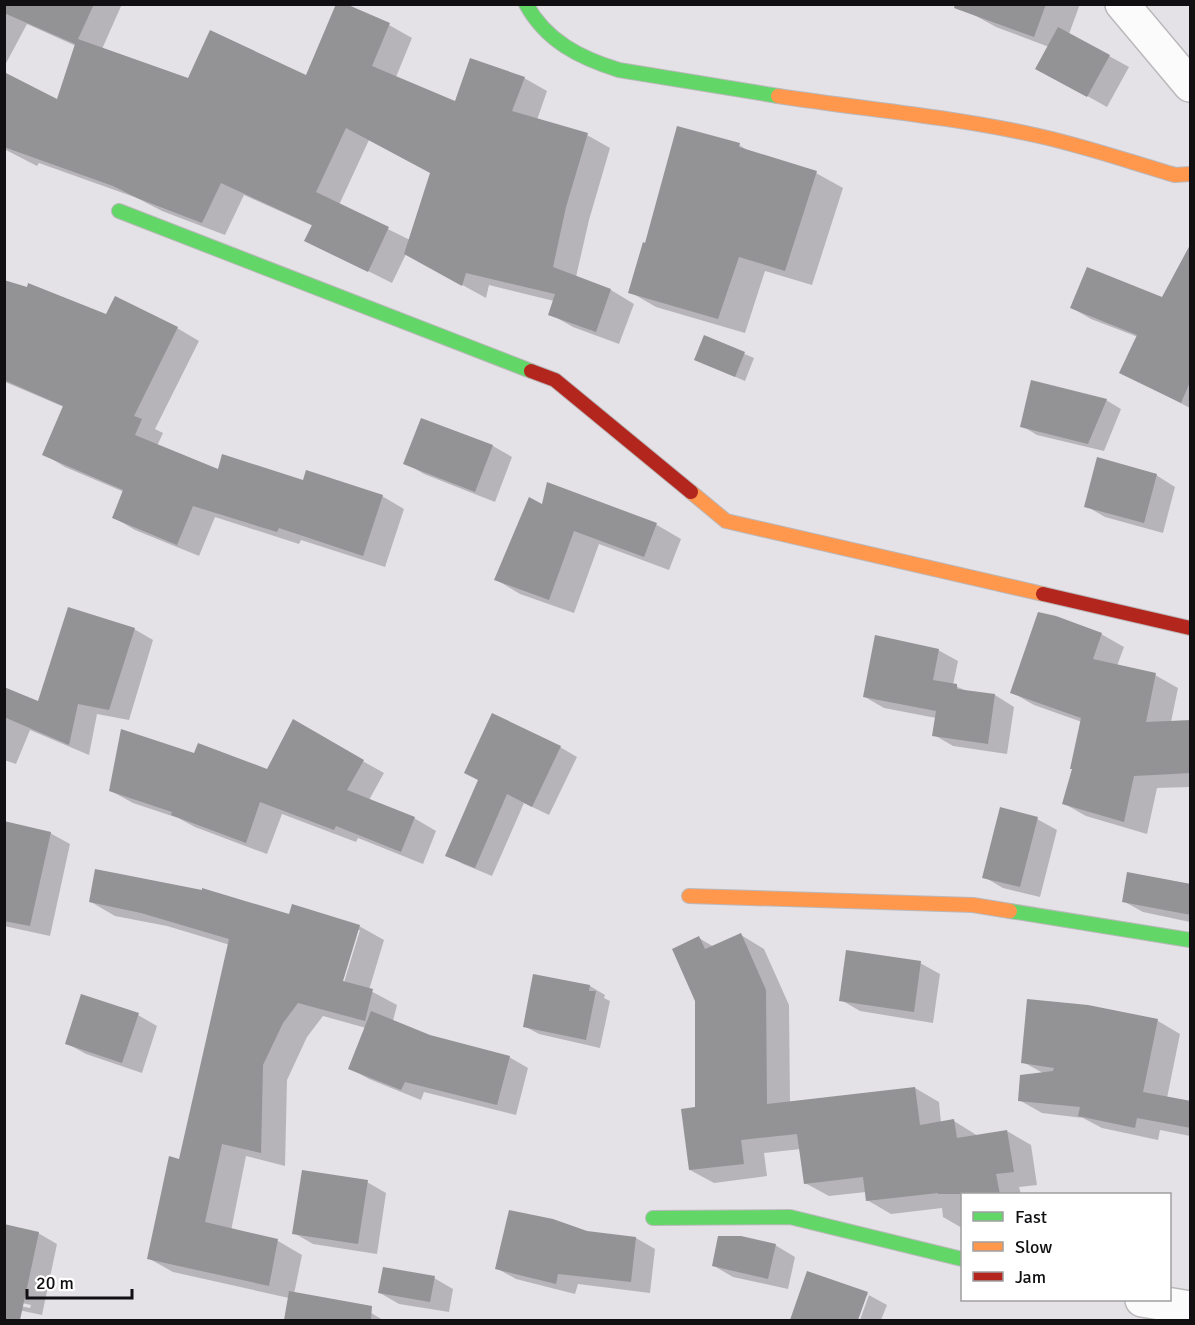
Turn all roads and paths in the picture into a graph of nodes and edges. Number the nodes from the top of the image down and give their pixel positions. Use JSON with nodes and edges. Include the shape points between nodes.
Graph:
{"nodes":[{"id":1,"x":526,"y":4,"type":"edge"},
{"id":2,"x":1122,"y":4,"type":"edge"},
{"id":3,"x":1191,"y":85,"type":"edge"},
{"id":4,"x":1191,"y":174,"type":"edge"},
{"id":5,"x":119,"y":211,"type":"dead end"},
{"id":6,"x":1191,"y":628,"type":"edge"},
{"id":7,"x":689,"y":896,"type":"dead end"},
{"id":8,"x":1191,"y":940,"type":"edge"},
{"id":9,"x":653,"y":1218,"type":"dead end"},
{"id":10,"x":961,"y":1259,"type":"edge"},
{"id":11,"x":1153,"y":1301,"type":"edge"},
{"id":12,"x":1191,"y":1308,"type":"edge"}],
"edges":[{"from":1,"to":4,"type":"street","via":[[530,15],[564,47],[590,62],[619,70],[847,107],[946,118],[1032,134],[1175,175]]},
{"from":2,"to":3,"type":"street"},
{"from":5,"to":6,"type":"street","via":[[555,380],[726,521]]},
{"from":7,"to":8,"type":"street","via":[[973,905]]},
{"from":9,"to":10,"type":"street","via":[[790,1217]]},
{"from":11,"to":12,"type":"street"}]}
